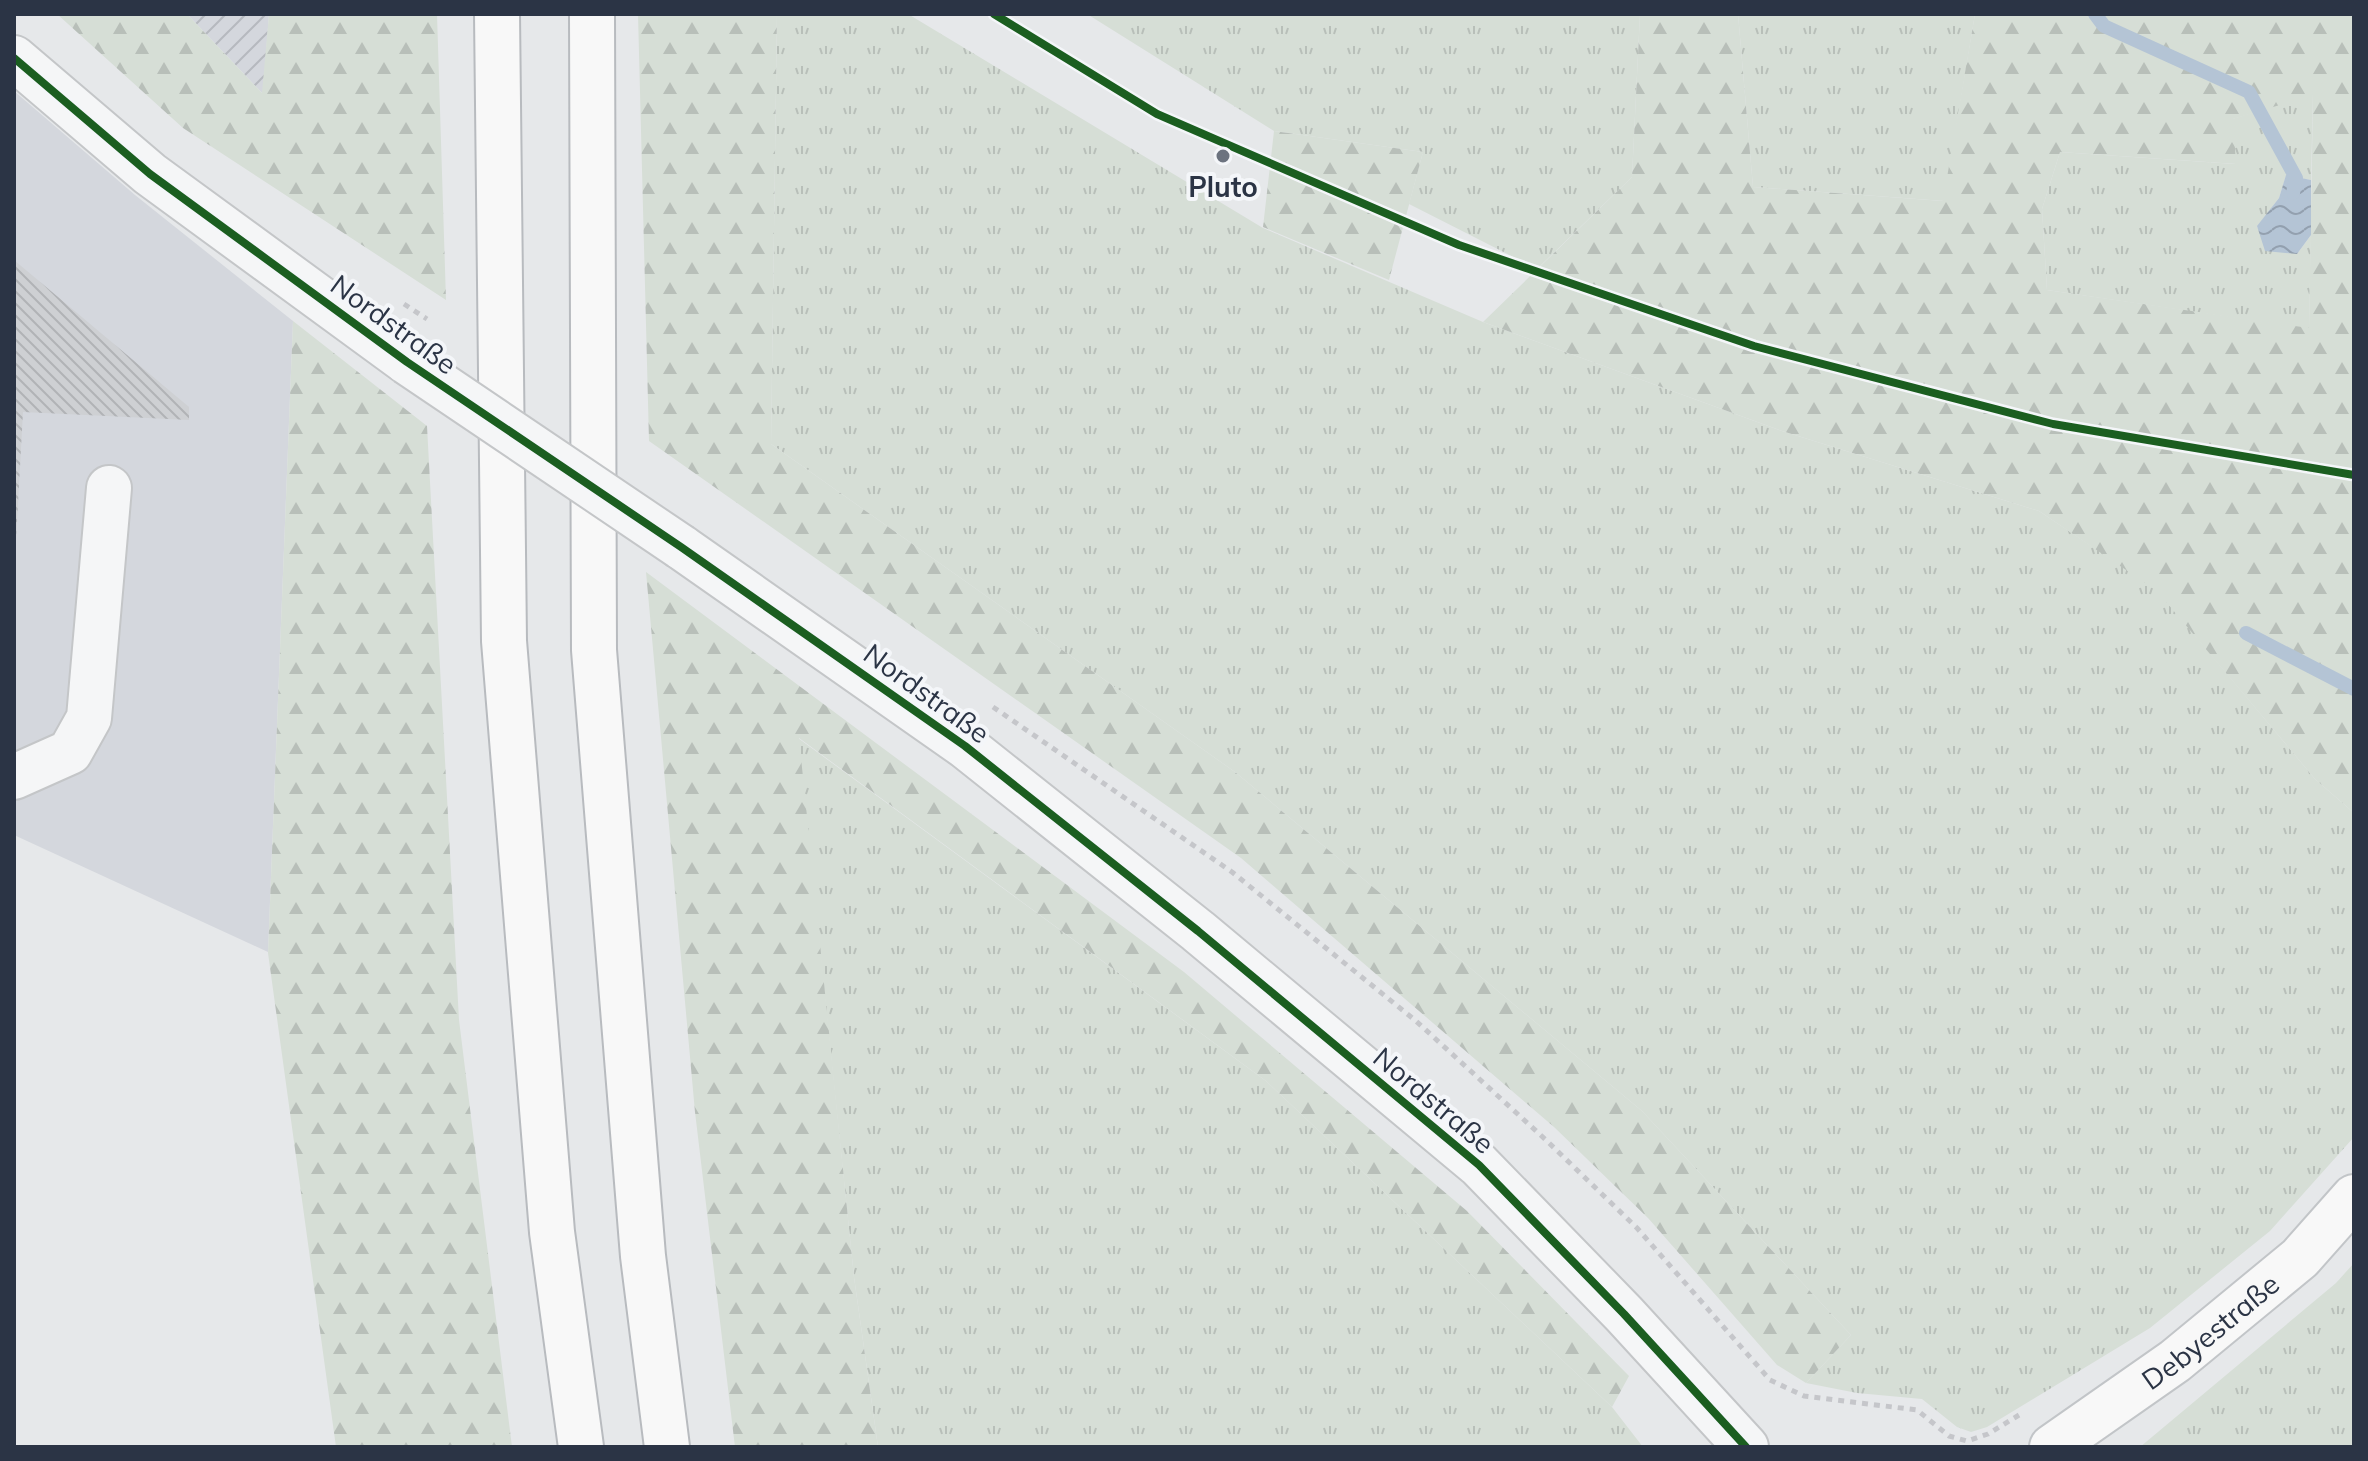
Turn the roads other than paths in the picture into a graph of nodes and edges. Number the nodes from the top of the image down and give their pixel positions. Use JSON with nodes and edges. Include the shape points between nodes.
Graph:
{"nodes":[{"id":1,"x":497,"y":14,"type":"edge"},
{"id":2,"x":592,"y":14,"type":"edge"},
{"id":3,"x":14,"y":58,"type":"edge"},
{"id":4,"x":109,"y":488,"type":"dead end"},
{"id":5,"x":14,"y":777,"type":"edge"},
{"id":6,"x":2354,"y":1197,"type":"edge"},
{"id":7,"x":581,"y":1447,"type":"edge"},
{"id":8,"x":667,"y":1447,"type":"edge"},
{"id":9,"x":1746,"y":1447,"type":"edge"},
{"id":10,"x":2052,"y":1447,"type":"edge"}],
"edges":[{"from":1,"to":7,"type":"main road","via":[[504,641],[552,1232]]},
{"from":2,"to":8,"type":"main road","via":[[594,650],[643,1256]]},
{"from":3,"to":9,"type":"street","name":"Nordstraße","bridge":true,"via":[[150,174],[407,362],[965,746],[1198,931],[1479,1165]]},
{"from":4,"to":5,"type":"street","via":[[89,718],[70,752]]},
{"from":6,"to":10,"type":"main road","name":"Debyestraße","via":[[2300,1258],[2175,1361]]}]}
